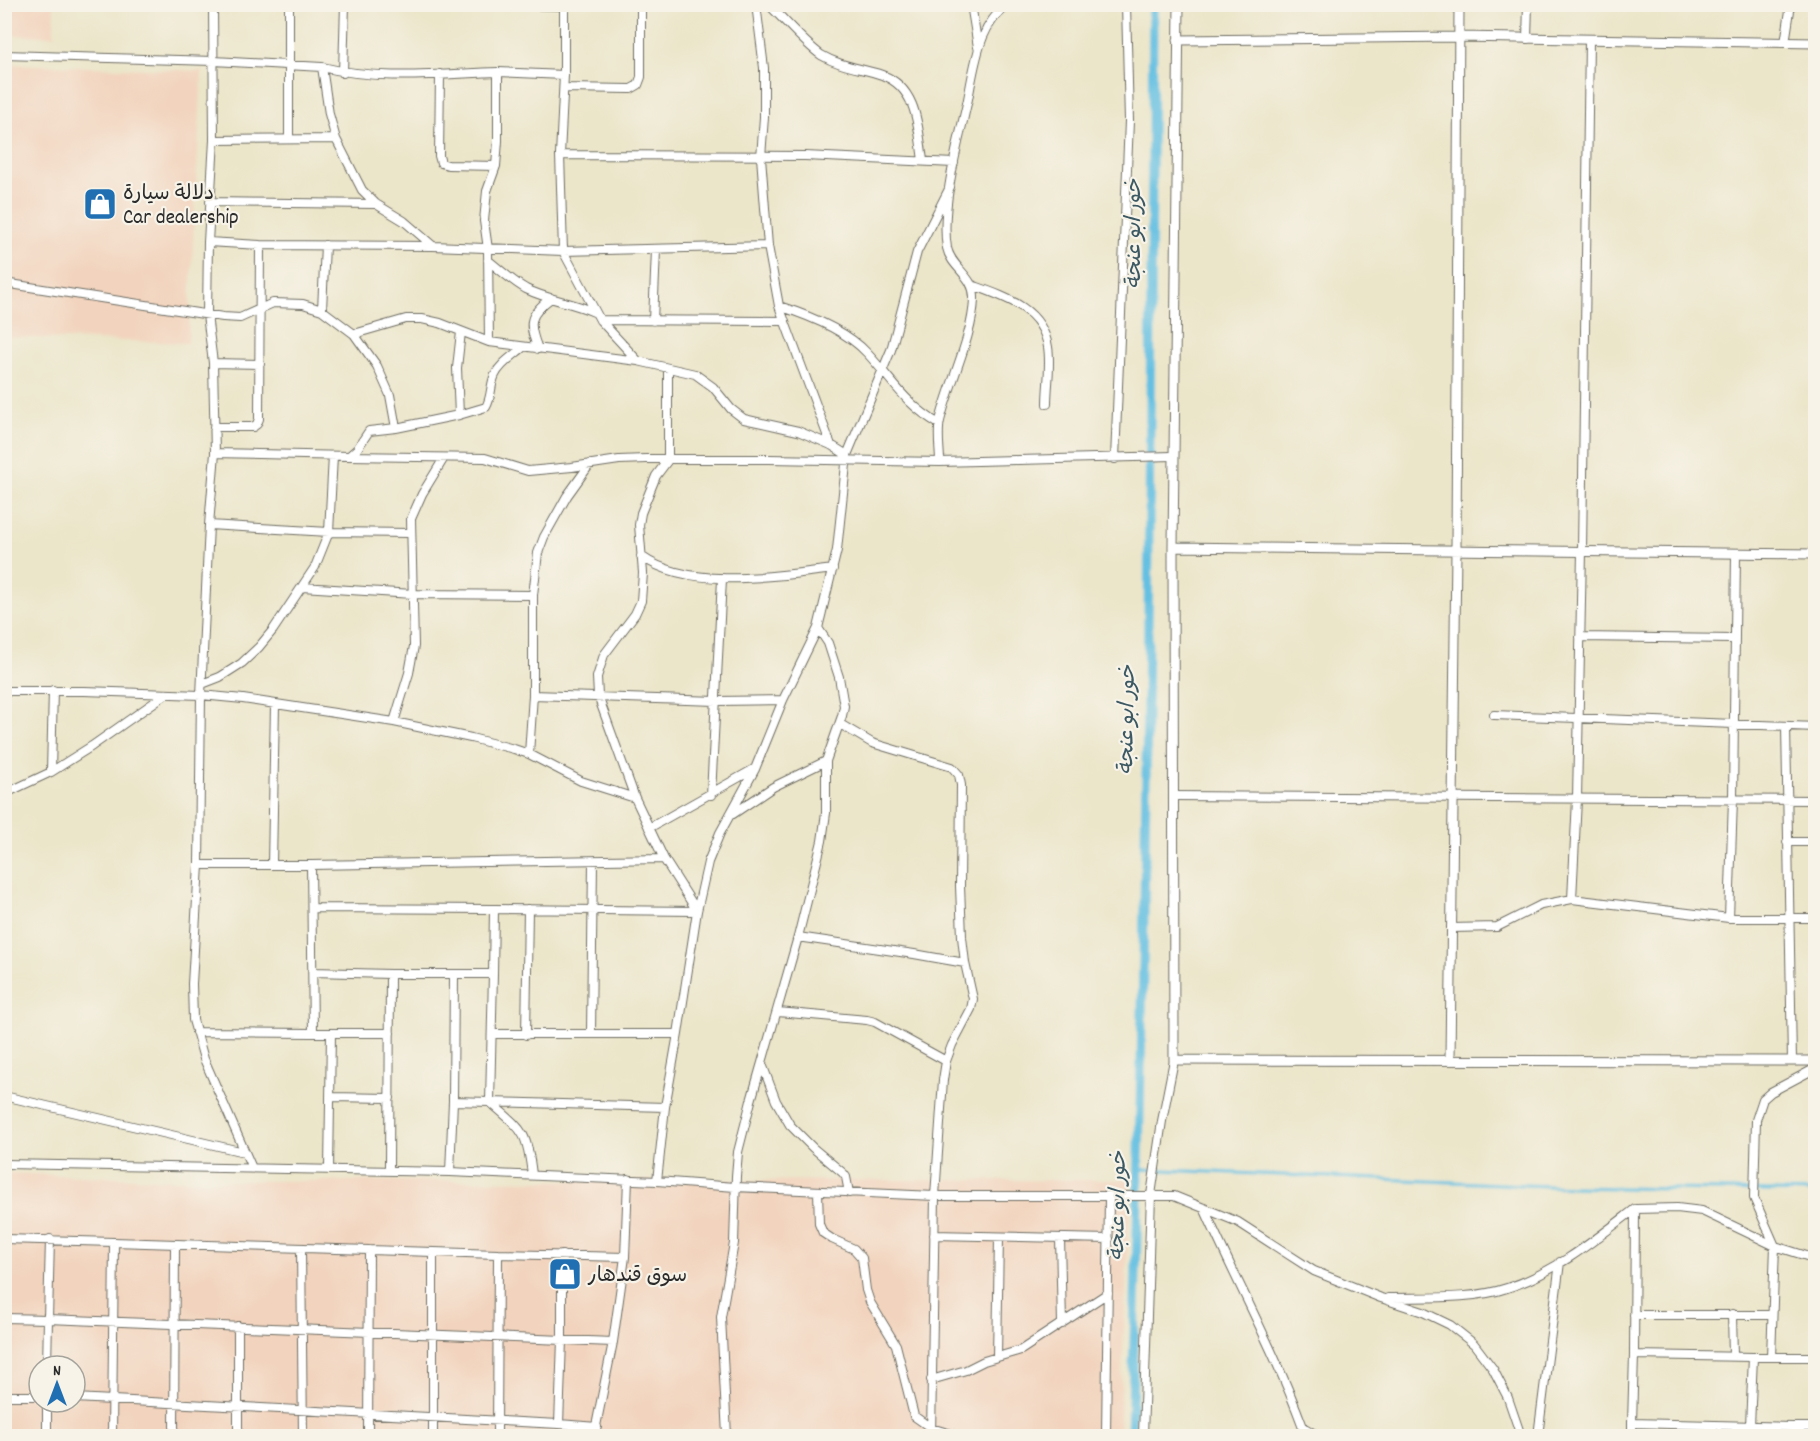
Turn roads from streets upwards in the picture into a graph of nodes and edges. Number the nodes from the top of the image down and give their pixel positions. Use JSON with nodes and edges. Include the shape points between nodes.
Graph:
{"nodes":[{"id":1,"x":213,"y":4,"type":"edge"},
{"id":2,"x":289,"y":4,"type":"edge"},
{"id":3,"x":345,"y":4,"type":"edge"},
{"id":4,"x":476,"y":4,"type":"edge"},
{"id":5,"x":641,"y":4,"type":"edge"},
{"id":6,"x":756,"y":4,"type":"edge"},
{"id":7,"x":768,"y":4,"type":"edge"},
{"id":8,"x":971,"y":4,"type":"edge"},
{"id":9,"x":1006,"y":4,"type":"edge"},
{"id":10,"x":1126,"y":4,"type":"edge"},
{"id":11,"x":1179,"y":4,"type":"edge"},
{"id":12,"x":1459,"y":4,"type":"edge"},
{"id":13,"x":1528,"y":4,"type":"edge"},
{"id":14,"x":1791,"y":4,"type":"edge"},
{"id":15,"x":564,"y":5,"type":"edge"},
{"id":16,"x":1458,"y":38,"type":"junction"},
{"id":17,"x":1527,"y":39,"type":"junction"},
{"id":18,"x":1178,"y":40,"type":"junction"},
{"id":19,"x":1589,"y":40,"type":"junction"},
{"id":20,"x":1785,"y":43,"type":"junction"},
{"id":21,"x":1815,"y":43,"type":"edge"},
{"id":22,"x":978,"y":52,"type":"junction"},
{"id":23,"x":4,"y":55,"type":"edge"},
{"id":24,"x":214,"y":61,"type":"junction"},
{"id":25,"x":288,"y":66,"type":"junction"},
{"id":26,"x":322,"y":68,"type":"junction"},
{"id":27,"x":498,"y":72,"type":"junction"},
{"id":28,"x":344,"y":73,"type":"junction"},
{"id":29,"x":440,"y":74,"type":"junction"},
{"id":30,"x":564,"y":75,"type":"junction"},
{"id":31,"x":564,"y":88,"type":"junction"},
{"id":32,"x":289,"y":138,"type":"junction"},
{"id":33,"x":336,"y":139,"type":"junction"},
{"id":34,"x":214,"y":140,"type":"junction"},
{"id":35,"x":560,"y":155,"type":"junction"},
{"id":36,"x":761,"y":157,"type":"junction"},
{"id":37,"x":923,"y":160,"type":"junction"},
{"id":38,"x":954,"y":163,"type":"junction"},
{"id":39,"x":495,"y":166,"type":"junction"},
{"id":40,"x":950,"y":187,"type":"junction"},
{"id":41,"x":210,"y":202,"type":"junction"},
{"id":42,"x":376,"y":204,"type":"junction"},
{"id":43,"x":208,"y":242,"type":"junction"},
{"id":44,"x":260,"y":245,"type":"junction"},
{"id":45,"x":325,"y":245,"type":"junction"},
{"id":46,"x":433,"y":246,"type":"junction"},
{"id":47,"x":768,"y":246,"type":"junction"},
{"id":48,"x":488,"y":249,"type":"junction"},
{"id":49,"x":656,"y":250,"type":"junction"},
{"id":50,"x":563,"y":251,"type":"junction"},
{"id":51,"x":488,"y":260,"type":"junction"},
{"id":52,"x":4,"y":283,"type":"edge"},
{"id":53,"x":972,"y":285,"type":"junction"},
{"id":54,"x":551,"y":298,"type":"junction"},
{"id":55,"x":779,"y":306,"type":"junction"},
{"id":56,"x":261,"y":310,"type":"junction"},
{"id":57,"x":322,"y":310,"type":"junction"},
{"id":58,"x":594,"y":312,"type":"junction"},
{"id":59,"x":207,"y":315,"type":"junction"},
{"id":60,"x":600,"y":320,"type":"junction"},
{"id":61,"x":653,"y":321,"type":"junction"},
{"id":62,"x":784,"y":321,"type":"junction"},
{"id":63,"x":461,"y":332,"type":"junction"},
{"id":64,"x":354,"y":334,"type":"junction"},
{"id":65,"x":489,"y":342,"type":"junction"},
{"id":66,"x":522,"y":348,"type":"junction"},
{"id":67,"x":538,"y":349,"type":"junction"},
{"id":68,"x":638,"y":361,"type":"junction"},
{"id":69,"x":213,"y":363,"type":"junction"},
{"id":70,"x":260,"y":364,"type":"junction"},
{"id":71,"x":668,"y":368,"type":"junction"},
{"id":72,"x":882,"y":371,"type":"junction"},
{"id":73,"x":1047,"y":404,"type":"dead end"},
{"id":74,"x":459,"y":415,"type":"junction"},
{"id":75,"x":939,"y":424,"type":"junction"},
{"id":76,"x":214,"y":427,"type":"junction"},
{"id":77,"x":396,"y":428,"type":"junction"},
{"id":78,"x":831,"y":445,"type":"junction"},
{"id":79,"x":215,"y":453,"type":"junction"},
{"id":80,"x":333,"y":456,"type":"junction"},
{"id":81,"x":349,"y":456,"type":"junction"},
{"id":82,"x":1173,"y":456,"type":"junction"},
{"id":83,"x":444,"y":458,"type":"junction"},
{"id":84,"x":846,"y":458,"type":"junction"},
{"id":85,"x":1115,"y":459,"type":"junction"},
{"id":86,"x":668,"y":460,"type":"junction"},
{"id":87,"x":940,"y":462,"type":"junction"},
{"id":88,"x":590,"y":464,"type":"junction"},
{"id":89,"x":209,"y":525,"type":"junction"},
{"id":90,"x":329,"y":532,"type":"junction"},
{"id":91,"x":410,"y":533,"type":"junction"},
{"id":92,"x":1173,"y":547,"type":"junction"},
{"id":93,"x":1456,"y":550,"type":"junction"},
{"id":94,"x":1582,"y":551,"type":"junction"},
{"id":95,"x":1736,"y":553,"type":"junction"},
{"id":96,"x":1815,"y":554,"type":"edge"},
{"id":97,"x":641,"y":556,"type":"junction"},
{"id":98,"x":833,"y":569,"type":"junction"},
{"id":99,"x":722,"y":579,"type":"junction"},
{"id":100,"x":302,"y":587,"type":"junction"},
{"id":101,"x":413,"y":594,"type":"junction"},
{"id":102,"x":533,"y":596,"type":"junction"},
{"id":103,"x":818,"y":628,"type":"junction"},
{"id":104,"x":1580,"y":637,"type":"junction"},
{"id":105,"x":1734,"y":639,"type":"junction"},
{"id":106,"x":202,"y":684,"type":"junction"},
{"id":107,"x":53,"y":690,"type":"junction"},
{"id":108,"x":4,"y":691,"type":"edge"},
{"id":109,"x":166,"y":694,"type":"junction"},
{"id":110,"x":201,"y":695,"type":"junction"},
{"id":111,"x":533,"y":695,"type":"junction"},
{"id":112,"x":598,"y":696,"type":"junction"},
{"id":113,"x":717,"y":700,"type":"junction"},
{"id":114,"x":783,"y":700,"type":"junction"},
{"id":115,"x":274,"y":704,"type":"junction"},
{"id":116,"x":1494,"y":715,"type":"dead end"},
{"id":117,"x":1579,"y":717,"type":"junction"},
{"id":118,"x":1815,"y":717,"type":"edge"},
{"id":119,"x":394,"y":722,"type":"junction"},
{"id":120,"x":840,"y":724,"type":"junction"},
{"id":121,"x":1733,"y":724,"type":"junction"},
{"id":122,"x":1786,"y":726,"type":"junction"},
{"id":123,"x":1815,"y":726,"type":"edge"},
{"id":124,"x":529,"y":754,"type":"junction"},
{"id":125,"x":826,"y":761,"type":"junction"},
{"id":126,"x":755,"y":769,"type":"junction"},
{"id":127,"x":51,"y":772,"type":"junction"},
{"id":128,"x":4,"y":795,"type":"edge"},
{"id":129,"x":711,"y":795,"type":"junction"},
{"id":130,"x":1173,"y":796,"type":"junction"},
{"id":131,"x":635,"y":798,"type":"junction"},
{"id":132,"x":1453,"y":799,"type":"junction"},
{"id":133,"x":1577,"y":799,"type":"junction"},
{"id":134,"x":1733,"y":799,"type":"junction"},
{"id":135,"x":1787,"y":799,"type":"junction"},
{"id":136,"x":1815,"y":800,"type":"edge"},
{"id":137,"x":729,"y":817,"type":"junction"},
{"id":138,"x":649,"y":828,"type":"junction"},
{"id":139,"x":1787,"y":842,"type":"junction"},
{"id":140,"x":1815,"y":842,"type":"edge"},
{"id":141,"x":664,"y":859,"type":"junction"},
{"id":142,"x":593,"y":861,"type":"junction"},
{"id":143,"x":200,"y":865,"type":"junction"},
{"id":144,"x":272,"y":865,"type":"junction"},
{"id":145,"x":311,"y":865,"type":"junction"},
{"id":146,"x":1572,"y":899,"type":"junction"},
{"id":147,"x":312,"y":908,"type":"junction"},
{"id":148,"x":494,"y":909,"type":"junction"},
{"id":149,"x":528,"y":909,"type":"junction"},
{"id":150,"x":592,"y":910,"type":"junction"},
{"id":151,"x":697,"y":911,"type":"junction"},
{"id":152,"x":1729,"y":918,"type":"junction"},
{"id":153,"x":1789,"y":918,"type":"junction"},
{"id":154,"x":1815,"y":918,"type":"edge"},
{"id":155,"x":1451,"y":928,"type":"junction"},
{"id":156,"x":798,"y":937,"type":"junction"},
{"id":157,"x":965,"y":963,"type":"junction"},
{"id":158,"x":313,"y":972,"type":"junction"},
{"id":159,"x":390,"y":974,"type":"junction"},
{"id":160,"x":454,"y":974,"type":"junction"},
{"id":161,"x":493,"y":974,"type":"junction"},
{"id":162,"x":778,"y":1012,"type":"junction"},
{"id":163,"x":196,"y":1032,"type":"junction"},
{"id":164,"x":313,"y":1032,"type":"junction"},
{"id":165,"x":331,"y":1033,"type":"junction"},
{"id":166,"x":390,"y":1033,"type":"junction"},
{"id":167,"x":492,"y":1034,"type":"junction"},
{"id":168,"x":591,"y":1034,"type":"junction"},
{"id":169,"x":678,"y":1034,"type":"junction"},
{"id":170,"x":526,"y":1035,"type":"junction"},
{"id":171,"x":1174,"y":1060,"type":"junction"},
{"id":172,"x":1450,"y":1060,"type":"junction"},
{"id":173,"x":946,"y":1061,"type":"junction"},
{"id":174,"x":1792,"y":1061,"type":"junction"},
{"id":175,"x":1815,"y":1061,"type":"edge"},
{"id":176,"x":762,"y":1064,"type":"junction"},
{"id":177,"x":1815,"y":1068,"type":"edge"},
{"id":178,"x":4,"y":1096,"type":"edge"},
{"id":179,"x":330,"y":1097,"type":"junction"},
{"id":180,"x":390,"y":1098,"type":"junction"},
{"id":181,"x":453,"y":1101,"type":"junction"},
{"id":182,"x":490,"y":1102,"type":"junction"},
{"id":183,"x":664,"y":1107,"type":"junction"},
{"id":184,"x":244,"y":1152,"type":"junction"},
{"id":185,"x":4,"y":1164,"type":"edge"},
{"id":186,"x":252,"y":1168,"type":"junction"},
{"id":187,"x":329,"y":1170,"type":"junction"},
{"id":188,"x":389,"y":1171,"type":"junction"},
{"id":189,"x":450,"y":1172,"type":"junction"},
{"id":190,"x":532,"y":1175,"type":"junction"},
{"id":191,"x":628,"y":1179,"type":"junction"},
{"id":192,"x":657,"y":1181,"type":"junction"},
{"id":193,"x":735,"y":1187,"type":"junction"},
{"id":194,"x":818,"y":1191,"type":"junction"},
{"id":195,"x":849,"y":1193,"type":"junction"},
{"id":196,"x":1148,"y":1195,"type":"junction"},
{"id":197,"x":935,"y":1196,"type":"junction"},
{"id":198,"x":1109,"y":1196,"type":"junction"},
{"id":199,"x":1204,"y":1208,"type":"junction"},
{"id":200,"x":1635,"y":1209,"type":"junction"},
{"id":201,"x":934,"y":1235,"type":"junction"},
{"id":202,"x":999,"y":1237,"type":"junction"},
{"id":203,"x":1060,"y":1238,"type":"junction"},
{"id":204,"x":4,"y":1239,"type":"edge"},
{"id":205,"x":50,"y":1239,"type":"junction"},
{"id":206,"x":1109,"y":1239,"type":"junction"},
{"id":207,"x":114,"y":1242,"type":"junction"},
{"id":208,"x":175,"y":1244,"type":"junction"},
{"id":209,"x":1775,"y":1246,"type":"junction"},
{"id":210,"x":301,"y":1248,"type":"junction"},
{"id":211,"x":369,"y":1250,"type":"junction"},
{"id":212,"x":433,"y":1252,"type":"junction"},
{"id":213,"x":498,"y":1254,"type":"junction"},
{"id":214,"x":562,"y":1255,"type":"junction"},
{"id":215,"x":625,"y":1257,"type":"junction"},
{"id":216,"x":1815,"y":1259,"type":"edge"},
{"id":217,"x":1560,"y":1262,"type":"junction"},
{"id":218,"x":1108,"y":1293,"type":"junction"},
{"id":219,"x":1381,"y":1298,"type":"junction"},
{"id":220,"x":1732,"y":1314,"type":"junction"},
{"id":221,"x":1771,"y":1315,"type":"junction"},
{"id":222,"x":1634,"y":1316,"type":"junction"},
{"id":223,"x":4,"y":1318,"type":"edge"},
{"id":224,"x":48,"y":1319,"type":"junction"},
{"id":225,"x":112,"y":1322,"type":"junction"},
{"id":226,"x":175,"y":1324,"type":"junction"},
{"id":227,"x":1062,"y":1324,"type":"junction"},
{"id":228,"x":237,"y":1326,"type":"junction"},
{"id":229,"x":302,"y":1329,"type":"junction"},
{"id":230,"x":369,"y":1331,"type":"junction"},
{"id":231,"x":433,"y":1334,"type":"junction"},
{"id":232,"x":498,"y":1337,"type":"junction"},
{"id":233,"x":562,"y":1340,"type":"junction"},
{"id":234,"x":613,"y":1342,"type":"junction"},
{"id":235,"x":47,"y":1354,"type":"edge"},
{"id":236,"x":1634,"y":1356,"type":"junction"},
{"id":237,"x":1732,"y":1356,"type":"junction"},
{"id":238,"x":997,"y":1357,"type":"junction"},
{"id":239,"x":1753,"y":1357,"type":"junction"},
{"id":240,"x":1771,"y":1357,"type":"junction"},
{"id":241,"x":1815,"y":1358,"type":"edge"},
{"id":242,"x":931,"y":1380,"type":"junction"},
{"id":243,"x":4,"y":1396,"type":"edge"},
{"id":244,"x":27,"y":1396,"type":"edge"},
{"id":245,"x":87,"y":1399,"type":"edge"},
{"id":246,"x":112,"y":1401,"type":"junction"},
{"id":247,"x":174,"y":1403,"type":"junction"},
{"id":248,"x":239,"y":1406,"type":"junction"},
{"id":249,"x":302,"y":1409,"type":"junction"},
{"id":250,"x":368,"y":1412,"type":"junction"},
{"id":251,"x":47,"y":1414,"type":"edge"},
{"id":252,"x":434,"y":1416,"type":"junction"},
{"id":253,"x":497,"y":1419,"type":"junction"},
{"id":254,"x":1632,"y":1423,"type":"junction"},
{"id":255,"x":559,"y":1424,"type":"junction"},
{"id":256,"x":1731,"y":1426,"type":"junction"},
{"id":257,"x":1750,"y":1426,"type":"junction"},
{"id":258,"x":597,"y":1427,"type":"junction"},
{"id":259,"x":1304,"y":1427,"type":"junction"},
{"id":260,"x":1792,"y":1427,"type":"junction"},
{"id":261,"x":1815,"y":1427,"type":"edge"},
{"id":262,"x":931,"y":1432,"type":"edge"},
{"id":263,"x":47,"y":1437,"type":"edge"},
{"id":264,"x":112,"y":1437,"type":"edge"},
{"id":265,"x":174,"y":1437,"type":"edge"},
{"id":266,"x":238,"y":1437,"type":"edge"},
{"id":267,"x":303,"y":1437,"type":"edge"},
{"id":268,"x":368,"y":1437,"type":"edge"},
{"id":269,"x":433,"y":1437,"type":"edge"},
{"id":270,"x":497,"y":1437,"type":"edge"},
{"id":271,"x":594,"y":1437,"type":"edge"},
{"id":272,"x":727,"y":1437,"type":"edge"},
{"id":273,"x":958,"y":1437,"type":"edge"},
{"id":274,"x":1106,"y":1437,"type":"edge"},
{"id":275,"x":1143,"y":1437,"type":"edge"},
{"id":276,"x":1305,"y":1437,"type":"edge"},
{"id":277,"x":1317,"y":1437,"type":"edge"},
{"id":278,"x":1521,"y":1437,"type":"edge"},
{"id":279,"x":1538,"y":1437,"type":"edge"},
{"id":280,"x":1632,"y":1437,"type":"edge"},
{"id":281,"x":1731,"y":1437,"type":"edge"},
{"id":282,"x":1791,"y":1437,"type":"edge"}],
"edges":[{"from":1,"to":24,"type":"street"},
{"from":2,"to":25,"type":"street"},
{"from":3,"to":28,"type":"street"},
{"from":4,"to":15,"type":"street"},
{"from":5,"to":31,"type":"street","via":[[638,85]]},
{"from":6,"to":36,"type":"street","via":[[764,68]]},
{"from":7,"to":37,"type":"street","via":[[821,54],[846,67],[884,75],[903,88],[913,103]]},
{"from":8,"to":22,"type":"street"},
{"from":9,"to":22,"type":"street","via":[[993,18]]},
{"from":10,"to":85,"type":"street","via":[[1129,121]]},
{"from":11,"to":18,"type":"street"},
{"from":12,"to":16,"type":"street"},
{"from":13,"to":17,"type":"street"},
{"from":14,"to":20,"type":"street"},
{"from":15,"to":30,"type":"street"},
{"from":16,"to":17,"type":"street"},
{"from":16,"to":18,"type":"street"},
{"from":16,"to":93,"type":"street"},
{"from":17,"to":19,"type":"street"},
{"from":18,"to":82,"type":"street"},
{"from":19,"to":20,"type":"street"},
{"from":19,"to":94,"type":"street"},
{"from":20,"to":21,"type":"street"},
{"from":22,"to":38,"type":"street"},
{"from":23,"to":24,"type":"street"},
{"from":24,"to":25,"type":"street"},
{"from":24,"to":34,"type":"street"},
{"from":25,"to":26,"type":"street"},
{"from":25,"to":32,"type":"street"},
{"from":26,"to":28,"type":"street"},
{"from":26,"to":33,"type":"street"},
{"from":27,"to":29,"type":"street"},
{"from":27,"to":30,"type":"street"},
{"from":27,"to":39,"type":"street"},
{"from":28,"to":29,"type":"street"},
{"from":29,"to":39,"type":"street","via":[[441,163]]},
{"from":30,"to":31,"type":"street"},
{"from":31,"to":35,"type":"street"},
{"from":32,"to":33,"type":"street"},
{"from":32,"to":34,"type":"street"},
{"from":33,"to":42,"type":"street","via":[[362,190]]},
{"from":34,"to":41,"type":"street"},
{"from":35,"to":36,"type":"street"},
{"from":35,"to":50,"type":"street"},
{"from":36,"to":37,"type":"street"},
{"from":36,"to":47,"type":"street"},
{"from":37,"to":38,"type":"street"},
{"from":38,"to":40,"type":"street"},
{"from":39,"to":48,"type":"street","via":[[484,221]]},
{"from":40,"to":53,"type":"street","via":[[947,248]]},
{"from":40,"to":72,"type":"street","via":[[917,252]]},
{"from":41,"to":42,"type":"street"},
{"from":41,"to":43,"type":"street"},
{"from":42,"to":46,"type":"street"},
{"from":43,"to":44,"type":"street"},
{"from":43,"to":59,"type":"street"},
{"from":44,"to":45,"type":"street"},
{"from":44,"to":56,"type":"street"},
{"from":45,"to":46,"type":"street"},
{"from":45,"to":57,"type":"street"},
{"from":46,"to":48,"type":"street"},
{"from":47,"to":49,"type":"street"},
{"from":47,"to":55,"type":"street"},
{"from":48,"to":50,"type":"street"},
{"from":48,"to":51,"type":"street"},
{"from":49,"to":50,"type":"street"},
{"from":49,"to":61,"type":"street"},
{"from":50,"to":58,"type":"street"},
{"from":51,"to":54,"type":"street","via":[[515,283]]},
{"from":51,"to":65,"type":"street"},
{"from":52,"to":59,"type":"street"},
{"from":53,"to":73,"type":"street","via":[[1006,297],[1032,314],[1043,329],[1049,348]]},
{"from":53,"to":75,"type":"street","via":[[973,312]]},
{"from":54,"to":58,"type":"street"},
{"from":54,"to":67,"type":"street","via":[[537,308],[532,318]]},
{"from":55,"to":62,"type":"street"},
{"from":55,"to":72,"type":"street","via":[[832,328],[866,352]]},
{"from":56,"to":57,"type":"street","via":[[273,303],[303,304]]},
{"from":56,"to":59,"type":"street","via":[[240,318]]},
{"from":56,"to":70,"type":"street"},
{"from":57,"to":64,"type":"street"},
{"from":58,"to":60,"type":"street"},
{"from":59,"to":69,"type":"street"},
{"from":60,"to":61,"type":"street"},
{"from":60,"to":68,"type":"street"},
{"from":61,"to":62,"type":"street"},
{"from":62,"to":78,"type":"street"},
{"from":63,"to":64,"type":"street","via":[[422,319],[406,319]]},
{"from":63,"to":65,"type":"street"},
{"from":63,"to":74,"type":"street","via":[[457,368]]},
{"from":64,"to":77,"type":"street","via":[[384,380]]},
{"from":65,"to":66,"type":"street"},
{"from":66,"to":67,"type":"street"},
{"from":66,"to":74,"type":"street","via":[[498,369],[486,407]]},
{"from":67,"to":68,"type":"street"},
{"from":68,"to":71,"type":"street"},
{"from":69,"to":70,"type":"street"},
{"from":69,"to":76,"type":"street"},
{"from":70,"to":76,"type":"street","via":[[257,424]]},
{"from":71,"to":78,"type":"street","via":[[706,380],[744,419],[798,431]]},
{"from":71,"to":86,"type":"street"},
{"from":72,"to":75,"type":"street","via":[[901,394]]},
{"from":72,"to":84,"type":"street"},
{"from":74,"to":77,"type":"street"},
{"from":75,"to":87,"type":"street"},
{"from":76,"to":79,"type":"street"},
{"from":77,"to":81,"type":"street","via":[[369,431]]},
{"from":78,"to":84,"type":"street"},
{"from":79,"to":80,"type":"street"},
{"from":79,"to":89,"type":"street"},
{"from":80,"to":81,"type":"street"},
{"from":80,"to":90,"type":"street"},
{"from":81,"to":83,"type":"street"},
{"from":82,"to":85,"type":"street"},
{"from":82,"to":92,"type":"street"},
{"from":83,"to":88,"type":"street","via":[[485,458],[528,471]]},
{"from":83,"to":91,"type":"street","via":[[414,510]]},
{"from":84,"to":86,"type":"street"},
{"from":84,"to":87,"type":"street"},
{"from":84,"to":98,"type":"street"},
{"from":85,"to":87,"type":"street"},
{"from":86,"to":88,"type":"street"},
{"from":86,"to":97,"type":"street","via":[[644,503],[639,525]]},
{"from":88,"to":102,"type":"street","via":[[544,537],[536,562]]},
{"from":89,"to":90,"type":"street"},
{"from":89,"to":106,"type":"street"},
{"from":90,"to":91,"type":"street"},
{"from":90,"to":100,"type":"street"},
{"from":91,"to":101,"type":"street"},
{"from":92,"to":93,"type":"street"},
{"from":92,"to":130,"type":"street"},
{"from":93,"to":94,"type":"street"},
{"from":93,"to":132,"type":"street"},
{"from":94,"to":95,"type":"street"},
{"from":94,"to":104,"type":"street"},
{"from":95,"to":96,"type":"street"},
{"from":95,"to":105,"type":"street"},
{"from":97,"to":99,"type":"street","via":[[669,570]]},
{"from":97,"to":112,"type":"street","via":[[641,601],[604,655],[597,677]]},
{"from":98,"to":99,"type":"street"},
{"from":98,"to":103,"type":"street"},
{"from":99,"to":113,"type":"street"},
{"from":100,"to":101,"type":"street"},
{"from":100,"to":106,"type":"street","via":[[273,630],[242,663]]},
{"from":101,"to":102,"type":"street"},
{"from":101,"to":119,"type":"street","via":[[412,657]]},
{"from":102,"to":111,"type":"street"},
{"from":103,"to":114,"type":"street"},
{"from":103,"to":120,"type":"street","via":[[828,643],[839,677],[844,706]]},
{"from":104,"to":105,"type":"street"},
{"from":104,"to":117,"type":"street"},
{"from":105,"to":121,"type":"street"},
{"from":106,"to":110,"type":"street"},
{"from":107,"to":108,"type":"street"},
{"from":107,"to":109,"type":"street"},
{"from":107,"to":127,"type":"street"},
{"from":109,"to":110,"type":"street"},
{"from":109,"to":127,"type":"street"},
{"from":110,"to":115,"type":"street"},
{"from":110,"to":143,"type":"street"},
{"from":111,"to":112,"type":"street"},
{"from":111,"to":124,"type":"street"},
{"from":112,"to":113,"type":"street"},
{"from":112,"to":131,"type":"street"},
{"from":113,"to":114,"type":"street"},
{"from":113,"to":129,"type":"street"},
{"from":114,"to":126,"type":"street"},
{"from":115,"to":119,"type":"street"},
{"from":115,"to":144,"type":"street"},
{"from":116,"to":117,"type":"street"},
{"from":117,"to":121,"type":"street"},
{"from":117,"to":133,"type":"street"},
{"from":118,"to":123,"type":"street"},
{"from":119,"to":124,"type":"street"},
{"from":120,"to":125,"type":"street"},
{"from":120,"to":157,"type":"street","via":[[872,743],[942,762],[956,770],[961,785],[960,886]]},
{"from":121,"to":122,"type":"street"},
{"from":121,"to":134,"type":"street"},
{"from":122,"to":123,"type":"street"},
{"from":122,"to":135,"type":"street"},
{"from":124,"to":131,"type":"street","via":[[581,781]]},
{"from":125,"to":137,"type":"street","via":[[773,787]]},
{"from":125,"to":156,"type":"street","via":[[822,842]]},
{"from":126,"to":129,"type":"street"},
{"from":126,"to":137,"type":"street"},
{"from":127,"to":128,"type":"street"},
{"from":129,"to":138,"type":"street"},
{"from":130,"to":132,"type":"street"},
{"from":130,"to":171,"type":"street"},
{"from":131,"to":138,"type":"street"},
{"from":132,"to":133,"type":"street"},
{"from":132,"to":155,"type":"street"},
{"from":133,"to":134,"type":"street"},
{"from":133,"to":146,"type":"street"},
{"from":134,"to":135,"type":"street"},
{"from":134,"to":152,"type":"street"},
{"from":135,"to":136,"type":"street"},
{"from":135,"to":139,"type":"street"},
{"from":137,"to":151,"type":"street","via":[[708,862]]},
{"from":138,"to":141,"type":"street"},
{"from":139,"to":140,"type":"street"},
{"from":139,"to":153,"type":"street"},
{"from":141,"to":142,"type":"street"},
{"from":141,"to":151,"type":"street"},
{"from":142,"to":145,"type":"street"},
{"from":142,"to":150,"type":"street"},
{"from":143,"to":144,"type":"street"},
{"from":143,"to":163,"type":"street","via":[[191,1002]]},
{"from":144,"to":145,"type":"street"},
{"from":145,"to":147,"type":"street"},
{"from":146,"to":152,"type":"street"},
{"from":146,"to":155,"type":"street","via":[[1540,905],[1497,927]]},
{"from":147,"to":148,"type":"street"},
{"from":147,"to":158,"type":"street"},
{"from":148,"to":149,"type":"street"},
{"from":148,"to":161,"type":"street"},
{"from":149,"to":150,"type":"street"},
{"from":149,"to":170,"type":"street"},
{"from":150,"to":151,"type":"street"},
{"from":150,"to":168,"type":"street"},
{"from":151,"to":169,"type":"street"},
{"from":152,"to":153,"type":"street"},
{"from":153,"to":154,"type":"street"},
{"from":153,"to":174,"type":"street"},
{"from":155,"to":172,"type":"street"},
{"from":156,"to":157,"type":"street"},
{"from":156,"to":162,"type":"street"},
{"from":157,"to":173,"type":"street","via":[[973,999]]},
{"from":158,"to":159,"type":"street"},
{"from":158,"to":164,"type":"street"},
{"from":159,"to":160,"type":"street"},
{"from":159,"to":166,"type":"street"},
{"from":160,"to":161,"type":"street"},
{"from":160,"to":181,"type":"street"},
{"from":161,"to":167,"type":"street"},
{"from":162,"to":173,"type":"street","via":[[875,1022]]},
{"from":162,"to":176,"type":"street"},
{"from":163,"to":164,"type":"street"},
{"from":163,"to":184,"type":"street"},
{"from":164,"to":165,"type":"street"},
{"from":165,"to":166,"type":"street"},
{"from":165,"to":179,"type":"street"},
{"from":166,"to":180,"type":"street"},
{"from":167,"to":170,"type":"street"},
{"from":167,"to":182,"type":"street"},
{"from":168,"to":169,"type":"street"},
{"from":168,"to":170,"type":"street"},
{"from":169,"to":183,"type":"street"},
{"from":171,"to":172,"type":"street"},
{"from":171,"to":196,"type":"street"},
{"from":172,"to":174,"type":"street"},
{"from":173,"to":197,"type":"street"},
{"from":174,"to":175,"type":"street"},
{"from":176,"to":193,"type":"street","via":[[738,1152]]},
{"from":176,"to":195,"type":"street","via":[[784,1116],[843,1173]]},
{"from":177,"to":209,"type":"street","via":[[1763,1099],[1756,1120],[1754,1198]]},
{"from":178,"to":184,"type":"street"},
{"from":179,"to":180,"type":"street"},
{"from":179,"to":187,"type":"street"},
{"from":180,"to":188,"type":"street"},
{"from":181,"to":182,"type":"street"},
{"from":181,"to":189,"type":"street"},
{"from":182,"to":183,"type":"street"},
{"from":182,"to":190,"type":"street","via":[[523,1132]]},
{"from":183,"to":192,"type":"street"},
{"from":184,"to":186,"type":"street"},
{"from":185,"to":186,"type":"street"},
{"from":186,"to":187,"type":"street"},
{"from":187,"to":188,"type":"street"},
{"from":188,"to":189,"type":"street"},
{"from":189,"to":190,"type":"street"},
{"from":190,"to":191,"type":"street"},
{"from":191,"to":192,"type":"street"},
{"from":191,"to":215,"type":"street"},
{"from":192,"to":193,"type":"street"},
{"from":193,"to":194,"type":"street"},
{"from":193,"to":272,"type":"street","via":[[734,1243],[721,1317]]},
{"from":194,"to":195,"type":"street"},
{"from":194,"to":262,"type":"street","via":[[823,1233],[854,1249],[862,1258],[866,1290],[896,1345],[914,1416]]},
{"from":195,"to":197,"type":"street"},
{"from":196,"to":198,"type":"street"},
{"from":196,"to":199,"type":"street","via":[[1174,1196]]},
{"from":196,"to":275,"type":"street"},
{"from":197,"to":198,"type":"street"},
{"from":197,"to":201,"type":"street"},
{"from":198,"to":206,"type":"street"},
{"from":199,"to":219,"type":"street","via":[[1238,1222],[1314,1271]]},
{"from":199,"to":259,"type":"street","via":[[1275,1355]]},
{"from":200,"to":209,"type":"street","via":[[1702,1211]]},
{"from":200,"to":217,"type":"street"},
{"from":200,"to":222,"type":"street"},
{"from":201,"to":202,"type":"street"},
{"from":201,"to":242,"type":"street"},
{"from":202,"to":203,"type":"street"},
{"from":202,"to":238,"type":"street"},
{"from":203,"to":206,"type":"street"},
{"from":203,"to":227,"type":"street"},
{"from":204,"to":205,"type":"street"},
{"from":205,"to":207,"type":"street"},
{"from":205,"to":224,"type":"street"},
{"from":206,"to":218,"type":"street"},
{"from":207,"to":208,"type":"street"},
{"from":207,"to":225,"type":"street"},
{"from":208,"to":210,"type":"street"},
{"from":208,"to":226,"type":"street"},
{"from":209,"to":216,"type":"street"},
{"from":209,"to":221,"type":"street"},
{"from":210,"to":211,"type":"street"},
{"from":210,"to":229,"type":"street"},
{"from":211,"to":212,"type":"street"},
{"from":211,"to":230,"type":"street"},
{"from":212,"to":213,"type":"street"},
{"from":212,"to":231,"type":"street"},
{"from":213,"to":214,"type":"street"},
{"from":213,"to":232,"type":"street"},
{"from":214,"to":215,"type":"street"},
{"from":214,"to":233,"type":"street"},
{"from":215,"to":234,"type":"street"},
{"from":217,"to":219,"type":"street","via":[[1507,1288],[1484,1294]]},
{"from":217,"to":279,"type":"street"},
{"from":218,"to":227,"type":"street"},
{"from":218,"to":274,"type":"street"},
{"from":219,"to":278,"type":"street","via":[[1436,1317],[1474,1344],[1502,1384]]},
{"from":220,"to":221,"type":"street"},
{"from":220,"to":222,"type":"street"},
{"from":220,"to":237,"type":"street"},
{"from":221,"to":240,"type":"street"},
{"from":222,"to":236,"type":"street"},
{"from":223,"to":224,"type":"street"},
{"from":224,"to":225,"type":"street"},
{"from":224,"to":235,"type":"street"},
{"from":225,"to":226,"type":"street"},
{"from":225,"to":246,"type":"street"},
{"from":226,"to":228,"type":"street"},
{"from":226,"to":247,"type":"street"},
{"from":227,"to":238,"type":"street","via":[[1028,1347]]},
{"from":228,"to":229,"type":"street"},
{"from":228,"to":248,"type":"street"},
{"from":229,"to":230,"type":"street"},
{"from":229,"to":249,"type":"street"},
{"from":230,"to":231,"type":"street"},
{"from":230,"to":250,"type":"street"},
{"from":231,"to":232,"type":"street"},
{"from":231,"to":252,"type":"street"},
{"from":232,"to":233,"type":"street"},
{"from":232,"to":253,"type":"street"},
{"from":233,"to":234,"type":"street"},
{"from":233,"to":255,"type":"street"},
{"from":234,"to":258,"type":"street"},
{"from":236,"to":237,"type":"street"},
{"from":236,"to":254,"type":"street"},
{"from":237,"to":239,"type":"street"},
{"from":238,"to":242,"type":"street"},
{"from":239,"to":240,"type":"street"},
{"from":239,"to":257,"type":"street"},
{"from":240,"to":241,"type":"street"},
{"from":242,"to":262,"type":"street"},
{"from":243,"to":244,"type":"street"},
{"from":245,"to":246,"type":"street"},
{"from":246,"to":247,"type":"street"},
{"from":246,"to":264,"type":"street"},
{"from":247,"to":248,"type":"street"},
{"from":247,"to":265,"type":"street"},
{"from":248,"to":249,"type":"street"},
{"from":248,"to":266,"type":"street"},
{"from":249,"to":250,"type":"street"},
{"from":249,"to":267,"type":"street"},
{"from":250,"to":252,"type":"street"},
{"from":250,"to":268,"type":"street"},
{"from":251,"to":263,"type":"street"},
{"from":252,"to":253,"type":"street"},
{"from":252,"to":269,"type":"street"},
{"from":253,"to":255,"type":"street"},
{"from":253,"to":270,"type":"street"},
{"from":254,"to":256,"type":"street"},
{"from":254,"to":280,"type":"street"},
{"from":255,"to":258,"type":"street"},
{"from":256,"to":257,"type":"street"},
{"from":256,"to":281,"type":"street"},
{"from":257,"to":260,"type":"street"},
{"from":258,"to":271,"type":"street"},
{"from":259,"to":276,"type":"street"},
{"from":259,"to":277,"type":"street"},
{"from":260,"to":261,"type":"street"},
{"from":260,"to":282,"type":"street"},
{"from":262,"to":273,"type":"street"}]}
